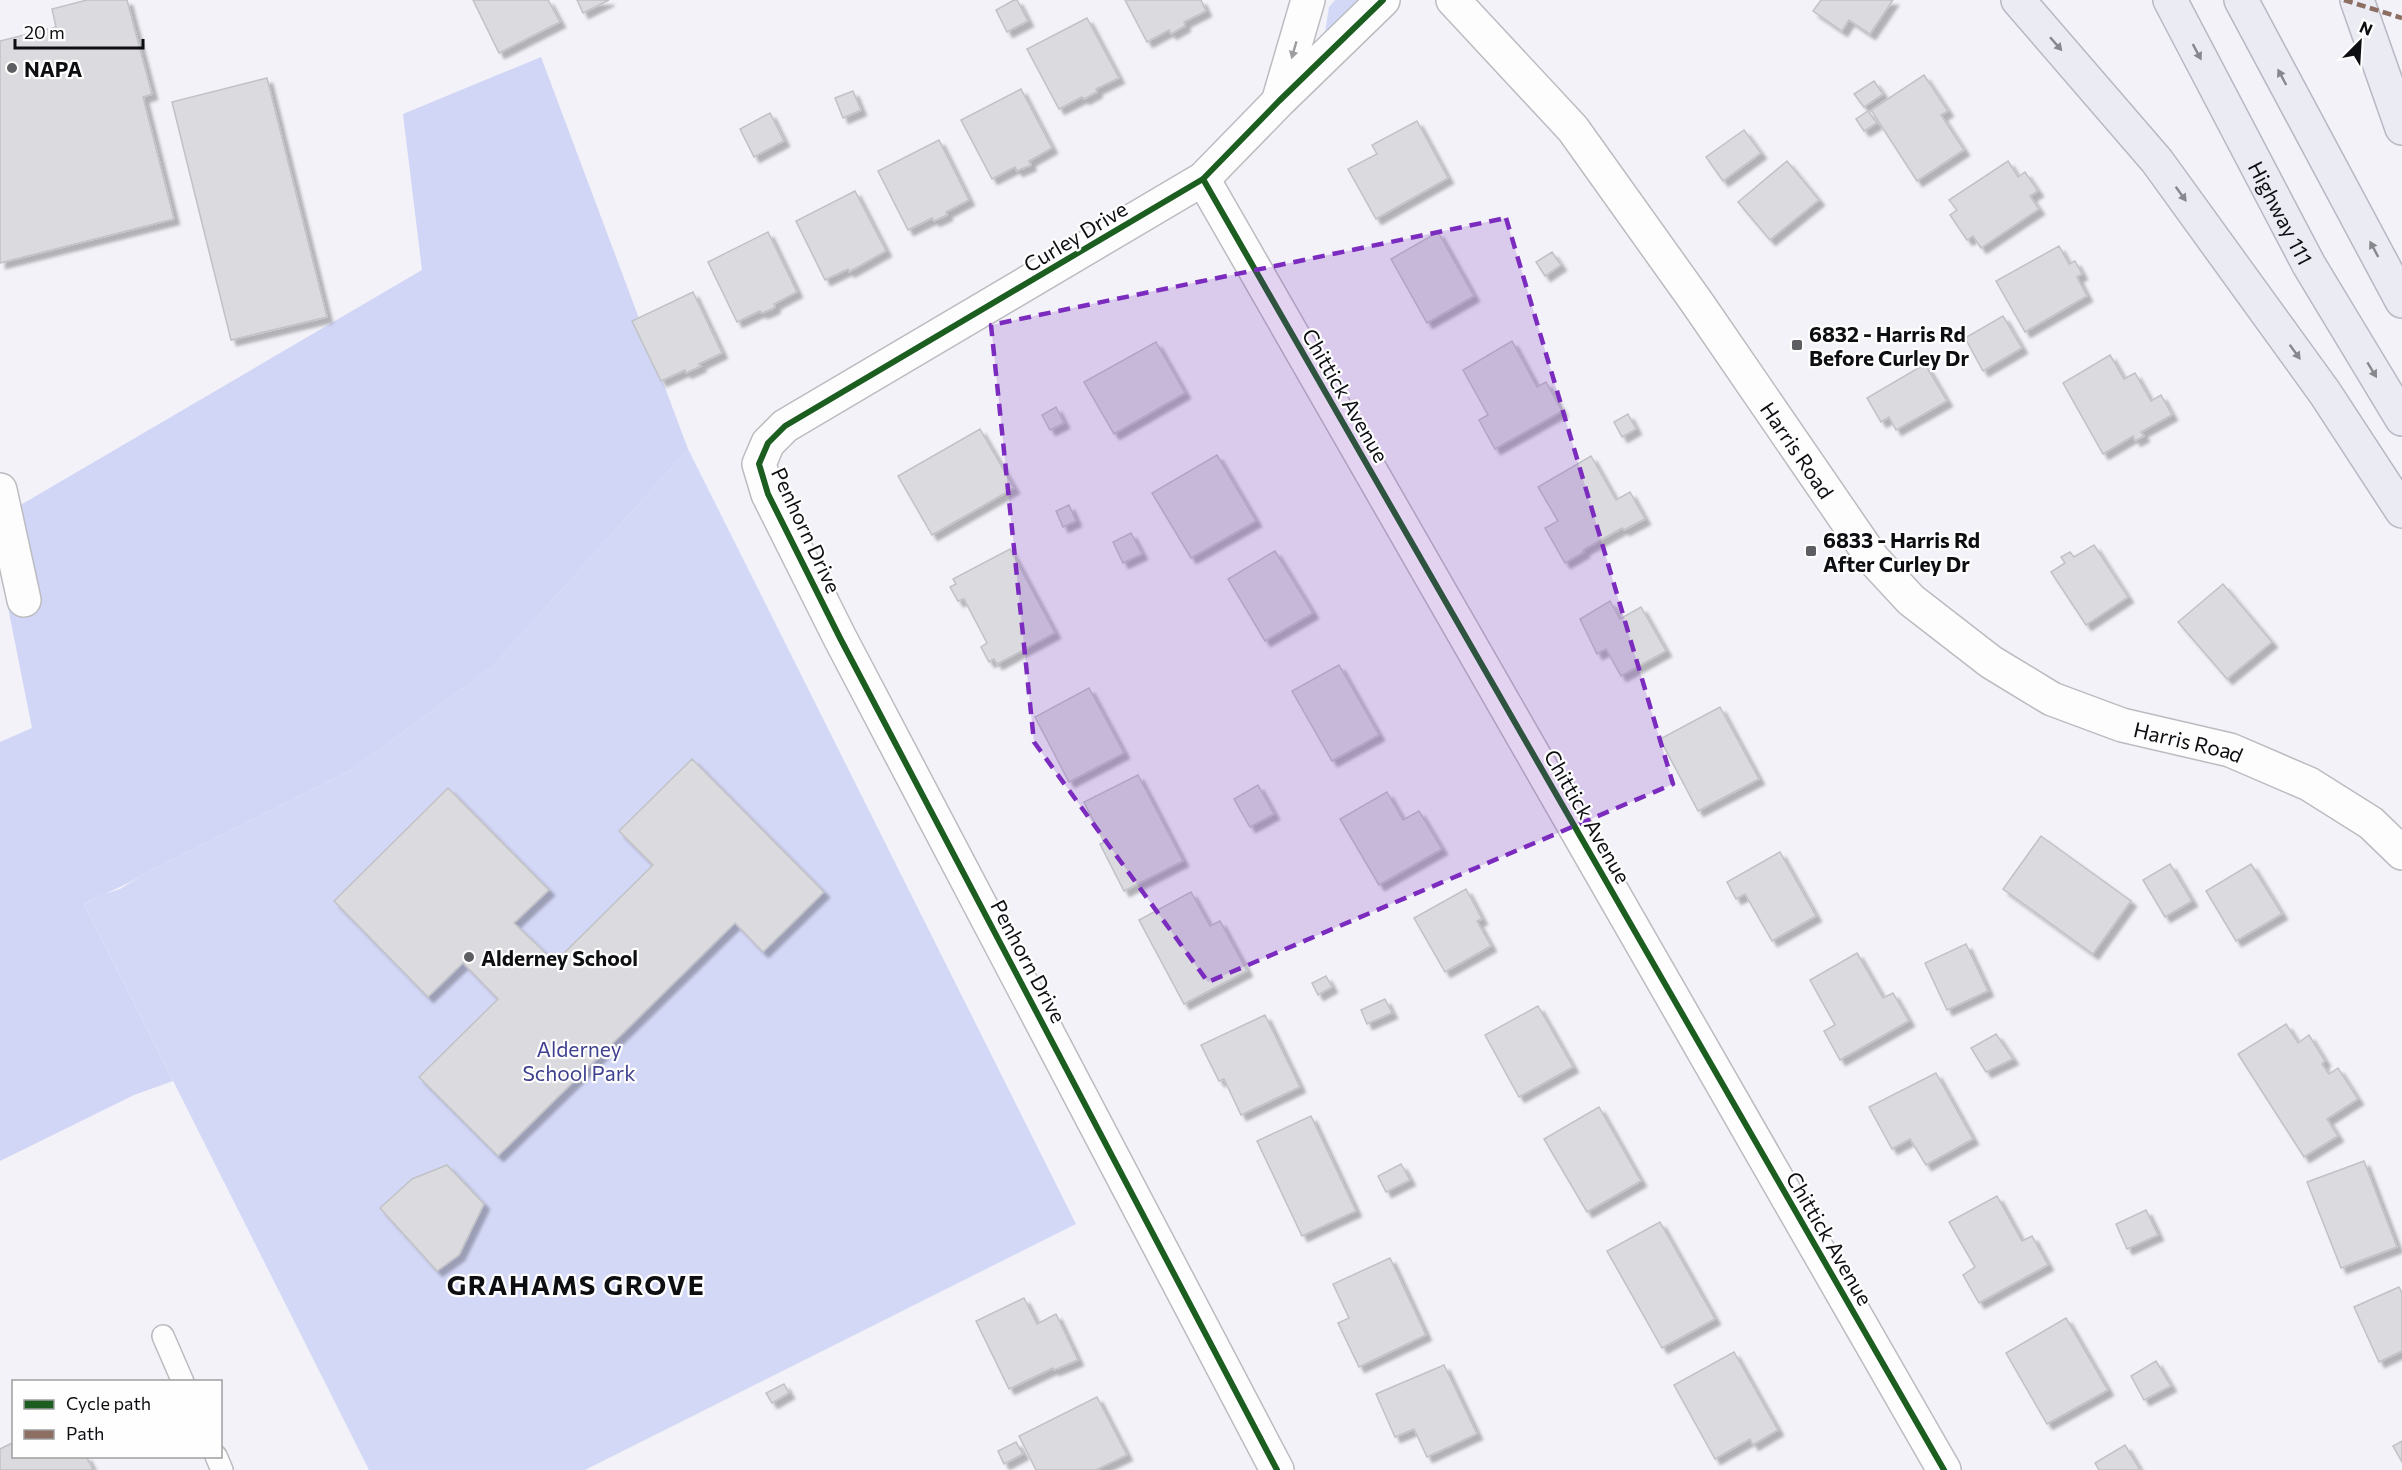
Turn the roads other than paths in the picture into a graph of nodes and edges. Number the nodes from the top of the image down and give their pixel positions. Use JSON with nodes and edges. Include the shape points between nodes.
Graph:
{"nodes":[{"id":1,"x":1308,"y":0,"type":"edge"},
{"id":2,"x":1383,"y":0,"type":"edge"},
{"id":3,"x":1453,"y":0,"type":"edge"},
{"id":4,"x":2018,"y":0,"type":"edge"},
{"id":5,"x":2170,"y":0,"type":"edge"},
{"id":6,"x":2241,"y":0,"type":"edge"},
{"id":7,"x":2357,"y":0,"type":"edge"},
{"id":8,"x":1279,"y":101,"type":"junction"},
{"id":9,"x":2402,"y":128,"type":"edge"},
{"id":10,"x":1203,"y":179,"type":"junction"},
{"id":11,"x":2402,"y":301,"type":"edge"},
{"id":12,"x":2402,"y":419,"type":"edge"},
{"id":13,"x":759,"y":464,"type":"joint"},
{"id":14,"x":0,"y":490,"type":"edge"},
{"id":15,"x":2402,"y":511,"type":"edge"},
{"id":16,"x":24,"y":600,"type":"dead end"},
{"id":17,"x":2402,"y":853,"type":"edge"},
{"id":18,"x":163,"y":1336,"type":"dead end"},
{"id":19,"x":182,"y":1380,"type":"edge"},
{"id":20,"x":1277,"y":1470,"type":"edge"},
{"id":21,"x":1944,"y":1470,"type":"edge"}],
"edges":[{"from":1,"to":8,"type":"street","name":"Curley Drive","one_way":true},
{"from":2,"to":8,"type":"street","name":"Curley Drive"},
{"from":3,"to":17,"type":"street","name":"Harris Road","via":[[1573,129],[1873,559],[1911,600],[1991,662],[2052,699],[2122,725],[2230,750],[2309,784],[2371,823]]},
{"from":4,"to":15,"type":"highway","one_way":true,"via":[[2157,161],[2325,393]]},
{"from":5,"to":12,"type":"highway","name":"Highway 111","one_way":true,"via":[[2309,265]]},
{"from":11,"to":6,"type":"highway","one_way":true},
{"from":7,"to":9,"type":"highway"},
{"from":8,"to":10,"type":"street","name":"Curley Drive"},
{"from":10,"to":13,"type":"street","name":"Curley Drive","via":[[785,426],[768,443]]},
{"from":10,"to":21,"type":"street","name":"Chittick Avenue"},
{"from":13,"to":20,"type":"street","name":"Penhorn Drive","via":[[768,494],[840,638]]},
{"from":14,"to":16,"type":"street"},
{"from":18,"to":19,"type":"lane"}]}
